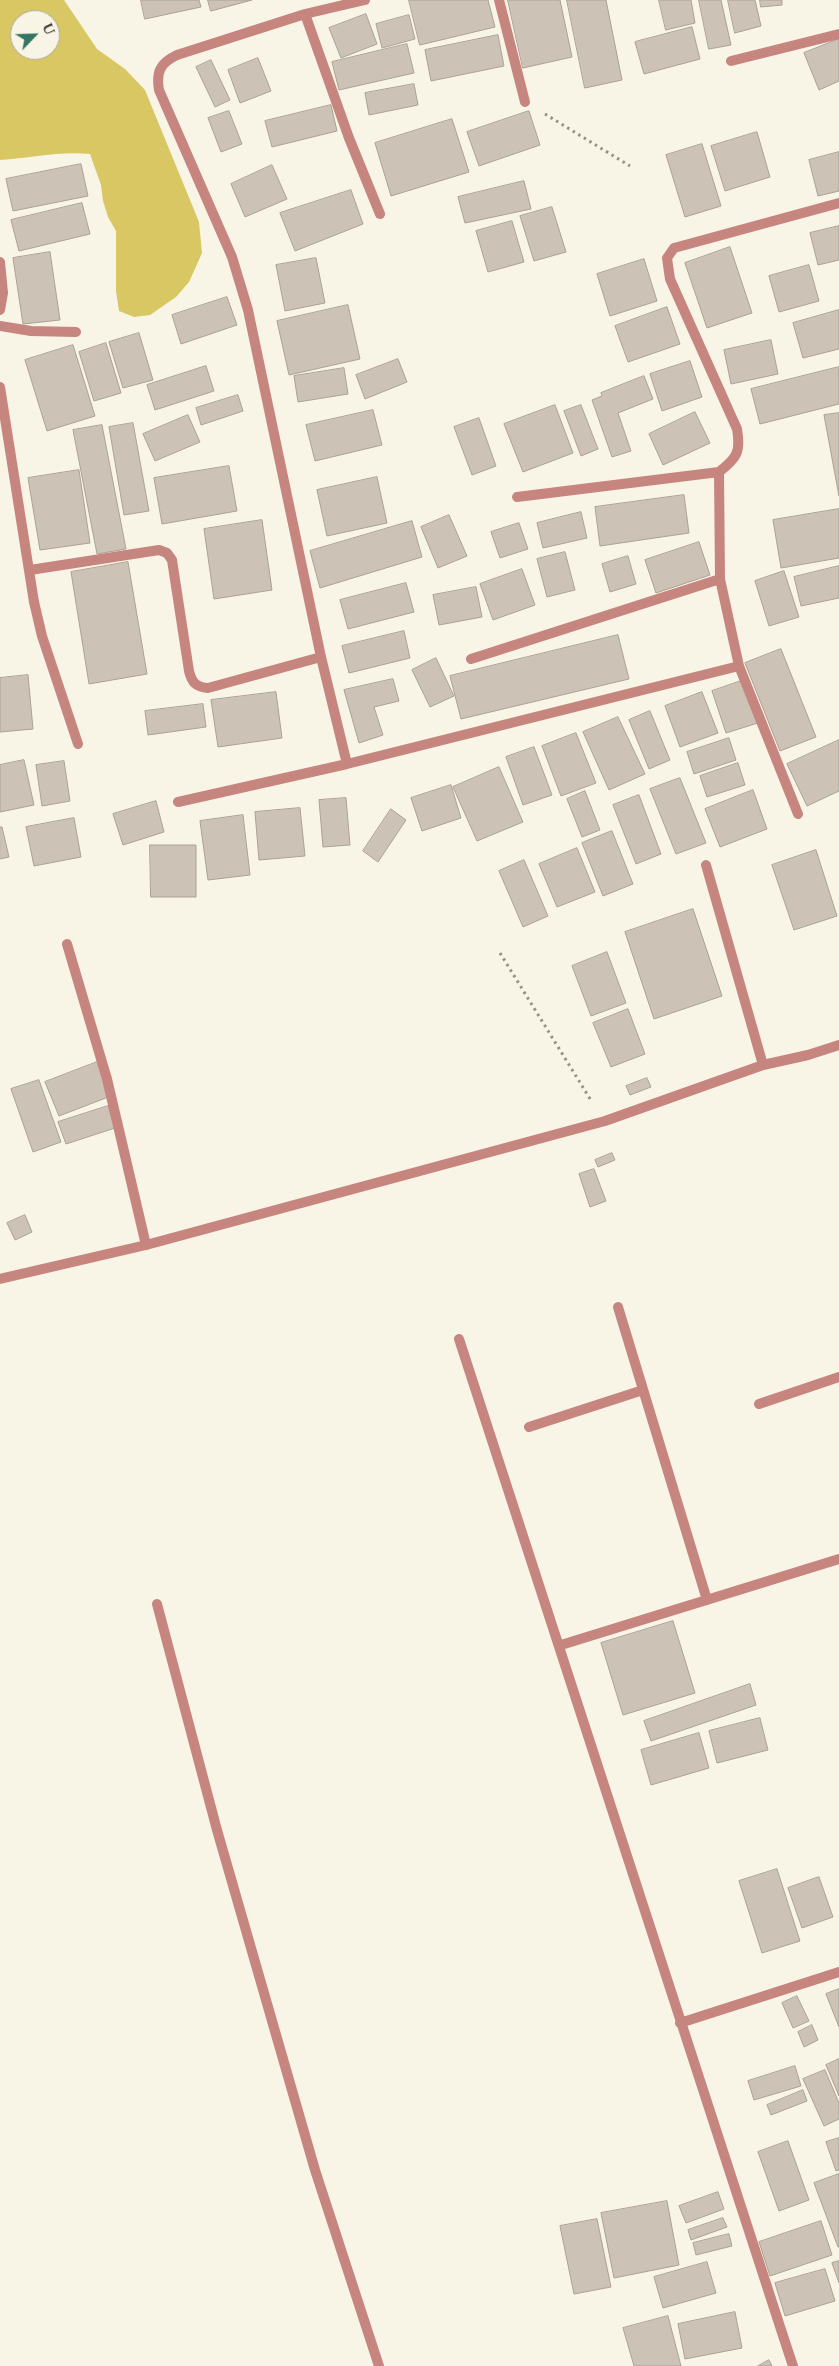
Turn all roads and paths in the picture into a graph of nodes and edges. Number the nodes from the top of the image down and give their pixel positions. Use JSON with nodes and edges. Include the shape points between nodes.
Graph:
{"nodes":[{"id":1,"x":365,"y":0,"type":"edge"},
{"id":2,"x":499,"y":0,"type":"edge"},
{"id":3,"x":305,"y":14,"type":"junction"},
{"id":4,"x":839,"y":34,"type":"edge"},
{"id":5,"x":732,"y":61,"type":"dead end"},
{"id":6,"x":525,"y":102,"type":"joint"},
{"id":7,"x":630,"y":166,"type":"dead end"},
{"id":8,"x":839,"y":203,"type":"edge"},
{"id":9,"x":380,"y":214,"type":"dead end"},
{"id":10,"x":0,"y":262,"type":"edge"},
{"id":11,"x":0,"y":310,"type":"edge"},
{"id":12,"x":0,"y":326,"type":"edge"},
{"id":13,"x":76,"y":332,"type":"dead end"},
{"id":14,"x":0,"y":387,"type":"edge"},
{"id":15,"x":719,"y":472,"type":"junction"},
{"id":16,"x":518,"y":497,"type":"dead end"},
{"id":17,"x":30,"y":570,"type":"junction"},
{"id":18,"x":720,"y":579,"type":"junction"},
{"id":19,"x":322,"y":657,"type":"junction"},
{"id":20,"x":471,"y":659,"type":"dead end"},
{"id":21,"x":739,"y":666,"type":"junction"},
{"id":22,"x":78,"y":744,"type":"dead end"},
{"id":23,"x":347,"y":764,"type":"junction"},
{"id":24,"x":178,"y":802,"type":"dead end"},
{"id":25,"x":798,"y":814,"type":"dead end"},
{"id":26,"x":706,"y":865,"type":"dead end"},
{"id":27,"x":66,"y":944,"type":"dead end"},
{"id":28,"x":500,"y":953,"type":"dead end"},
{"id":29,"x":839,"y":1045,"type":"edge"},
{"id":30,"x":763,"y":1064,"type":"junction"},
{"id":31,"x":605,"y":1121,"type":"junction"},
{"id":32,"x":146,"y":1246,"type":"junction"},
{"id":33,"x":0,"y":1280,"type":"edge"},
{"id":34,"x":618,"y":1307,"type":"dead end"},
{"id":35,"x":459,"y":1338,"type":"dead end"},
{"id":36,"x":839,"y":1377,"type":"edge"},
{"id":37,"x":643,"y":1390,"type":"junction"},
{"id":38,"x":759,"y":1404,"type":"dead end"},
{"id":39,"x":529,"y":1427,"type":"dead end"},
{"id":40,"x":839,"y":1559,"type":"edge"},
{"id":41,"x":707,"y":1600,"type":"junction"},
{"id":42,"x":157,"y":1604,"type":"dead end"},
{"id":43,"x":561,"y":1645,"type":"junction"},
{"id":44,"x":839,"y":1972,"type":"edge"},
{"id":45,"x":680,"y":2023,"type":"junction"},
{"id":46,"x":379,"y":2366,"type":"edge"},
{"id":47,"x":793,"y":2366,"type":"edge"}],
"edges":[{"from":1,"to":3,"type":"street"},
{"from":2,"to":6,"type":"street"},
{"from":3,"to":9,"type":"street"},
{"from":3,"to":19,"type":"street","via":[[177,55],[159,68],[157,78],[159,90],[232,257],[248,310]]},
{"from":4,"to":5,"type":"street"},
{"from":6,"to":7,"type":"path"},
{"from":8,"to":15,"type":"street","via":[[674,248],[666,258],[670,279],[737,428],[738,454]]},
{"from":10,"to":11,"type":"street","via":[[3,293]]},
{"from":12,"to":13,"type":"street","via":[[31,331]]},
{"from":14,"to":17,"type":"street"},
{"from":15,"to":16,"type":"street"},
{"from":15,"to":18,"type":"street"},
{"from":17,"to":19,"type":"street","via":[[159,550],[167,553],[172,560],[189,671],[198,687],[208,688]]},
{"from":17,"to":22,"type":"street","via":[[42,636]]},
{"from":18,"to":20,"type":"street"},
{"from":18,"to":21,"type":"street"},
{"from":19,"to":23,"type":"street"},
{"from":21,"to":23,"type":"street"},
{"from":21,"to":25,"type":"street"},
{"from":23,"to":24,"type":"street"},
{"from":26,"to":30,"type":"street"},
{"from":27,"to":32,"type":"street","via":[[107,1079]]},
{"from":28,"to":31,"type":"path"},
{"from":29,"to":30,"type":"street"},
{"from":30,"to":31,"type":"street"},
{"from":31,"to":32,"type":"street"},
{"from":32,"to":33,"type":"street"},
{"from":34,"to":37,"type":"street"},
{"from":35,"to":43,"type":"street"},
{"from":36,"to":38,"type":"street"},
{"from":37,"to":39,"type":"street"},
{"from":37,"to":41,"type":"street"},
{"from":40,"to":41,"type":"street"},
{"from":41,"to":43,"type":"street"},
{"from":42,"to":46,"type":"street","via":[[217,1830],[314,2170]]},
{"from":43,"to":45,"type":"street"},
{"from":44,"to":45,"type":"street"},
{"from":45,"to":47,"type":"street"}]}
